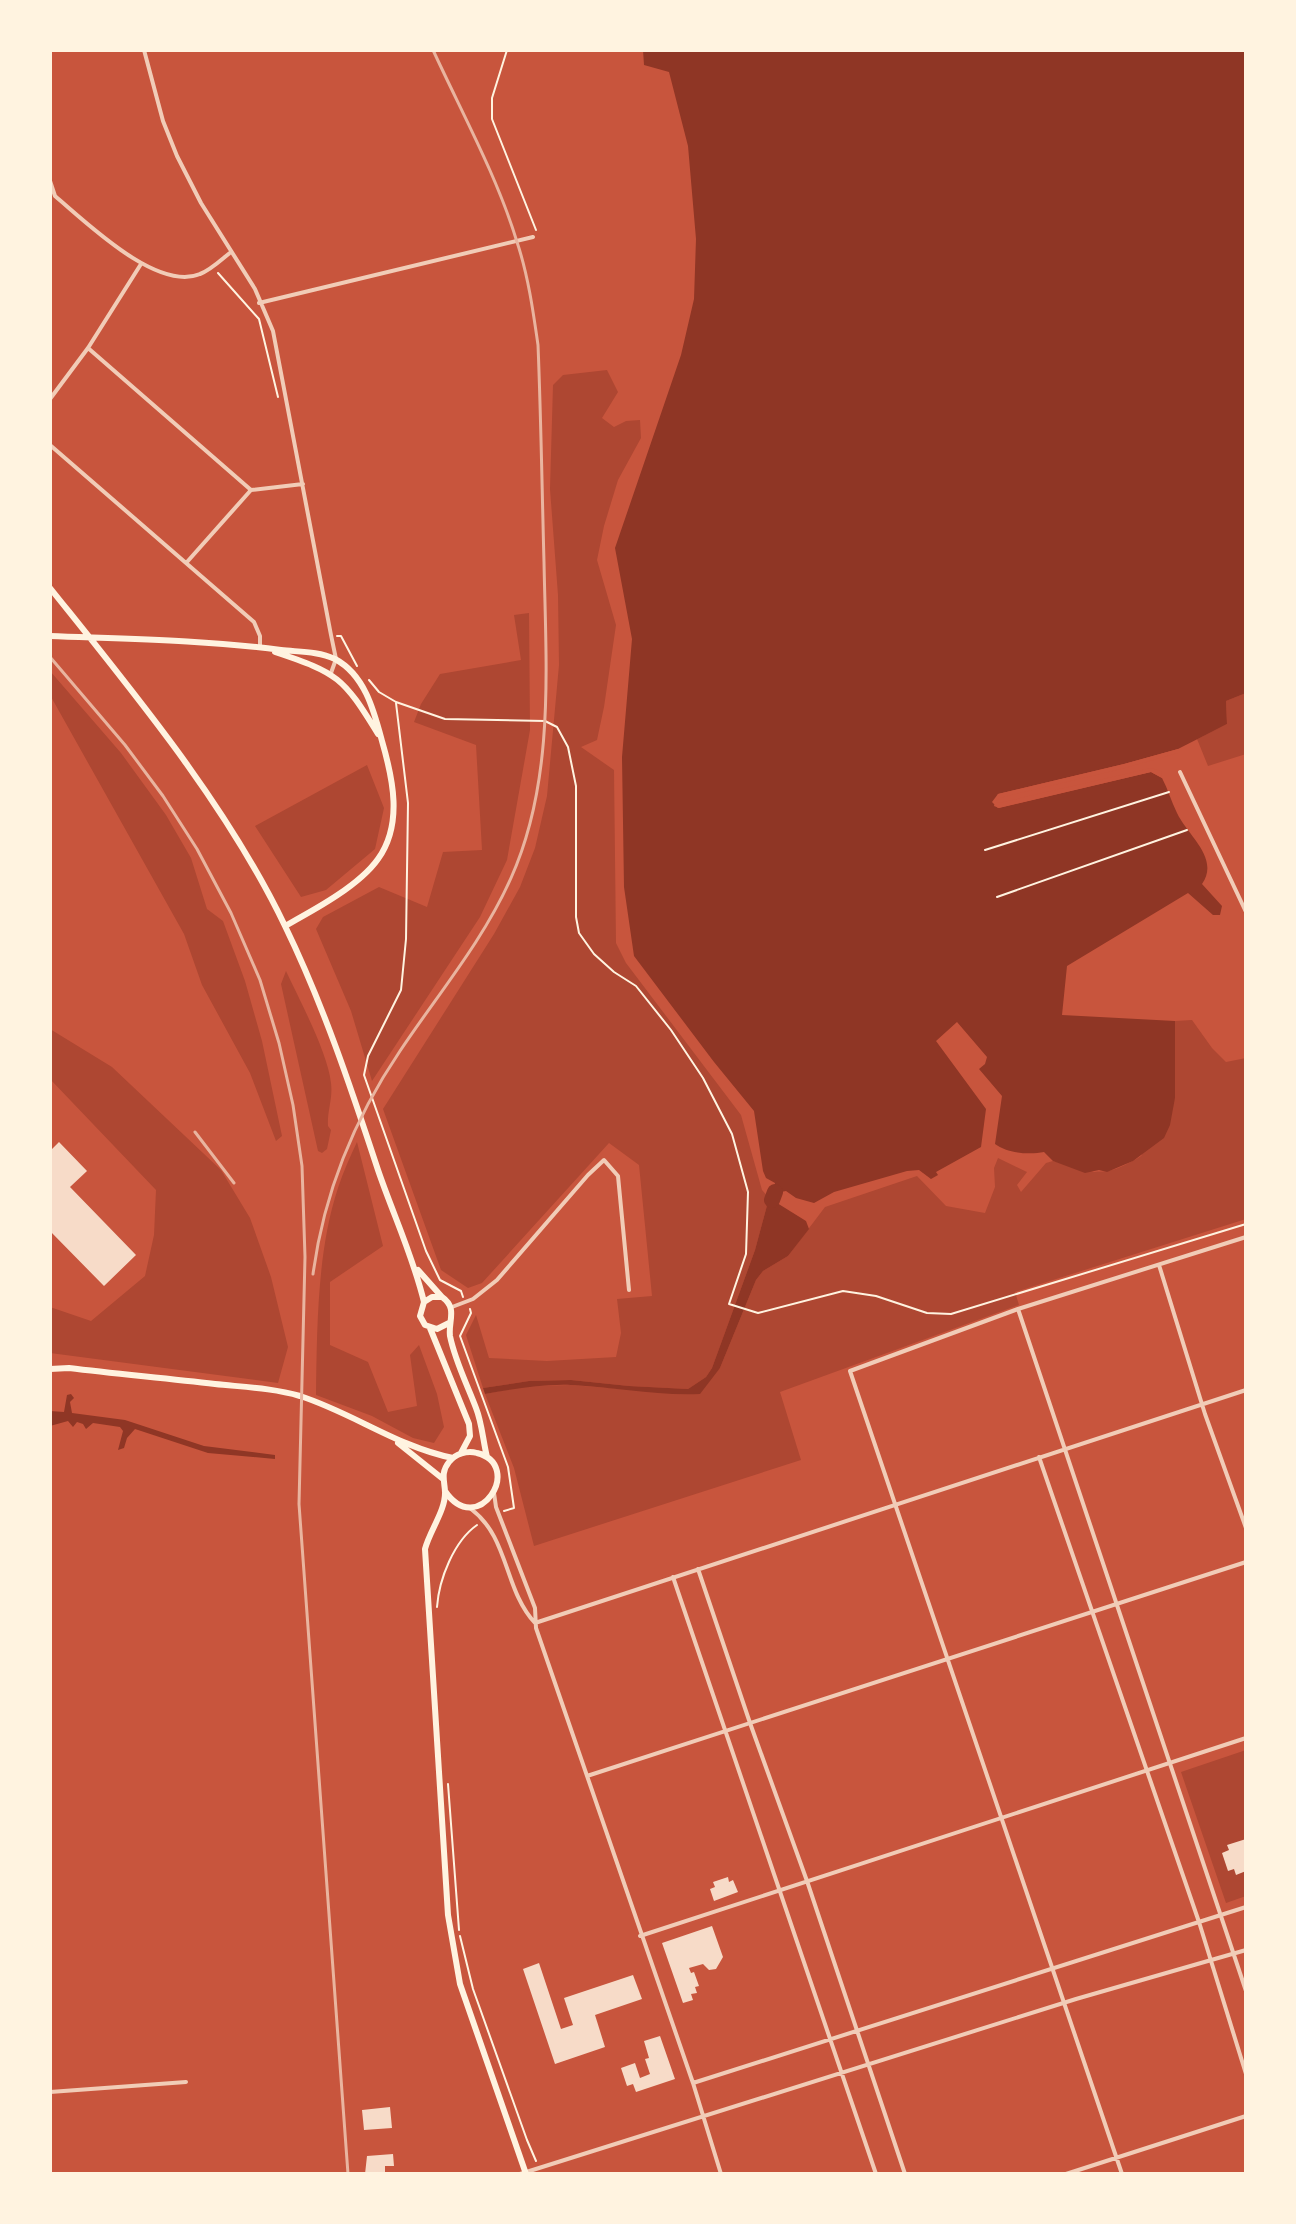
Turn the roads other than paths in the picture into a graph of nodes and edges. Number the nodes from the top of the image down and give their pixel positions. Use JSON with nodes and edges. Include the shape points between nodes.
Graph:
{"nodes":[{"id":1,"x":144,"y":50,"type":"edge"},
{"id":2,"x":50,"y":181,"type":"edge"},
{"id":3,"x":55,"y":196,"type":"junction"},
{"id":4,"x":50,"y":202,"type":"edge"},
{"id":5,"x":536,"y":236,"type":"road end"},
{"id":6,"x":231,"y":252,"type":"junction"},
{"id":7,"x":141,"y":264,"type":"junction"},
{"id":8,"x":259,"y":303,"type":"junction"},
{"id":9,"x":88,"y":348,"type":"junction"},
{"id":10,"x":50,"y":399,"type":"edge"},
{"id":11,"x":50,"y":445,"type":"edge"},
{"id":12,"x":303,"y":484,"type":"junction"},
{"id":13,"x":251,"y":490,"type":"junction"},
{"id":14,"x":187,"y":562,"type":"junction"},
{"id":15,"x":50,"y":588,"type":"edge"},
{"id":16,"x":50,"y":636,"type":"edge"},
{"id":17,"x":260,"y":647,"type":"junction"},
{"id":18,"x":336,"y":659,"type":"junction"},
{"id":19,"x":331,"y":673,"type":"junction"},
{"id":20,"x":382,"y":740,"type":"junction"},
{"id":21,"x":1180,"y":772,"type":"dead end"},
{"id":22,"x":1246,"y":912,"type":"edge"},
{"id":23,"x":285,"y":926,"type":"junction"},
{"id":24,"x":1246,"y":1237,"type":"edge"},
{"id":25,"x":1159,"y":1265,"type":"junction"},
{"id":26,"x":416,"y":1268,"type":"junction"},
{"id":27,"x":629,"y":1290,"type":"dead end"},
{"id":28,"x":442,"y":1297,"type":"junction"},
{"id":29,"x":424,"y":1302,"type":"junction"},
{"id":30,"x":452,"y":1307,"type":"junction"},
{"id":31,"x":1018,"y":1309,"type":"junction"},
{"id":32,"x":449,"y":1323,"type":"junction"},
{"id":33,"x":430,"y":1328,"type":"junction"},
{"id":34,"x":50,"y":1366,"type":"edge"},
{"id":35,"x":1246,"y":1390,"type":"edge"},
{"id":36,"x":1203,"y":1404,"type":"junction"},
{"id":37,"x":392,"y":1438,"type":"junction"},
{"id":38,"x":1064,"y":1448,"type":"junction"},
{"id":39,"x":461,"y":1453,"type":"junction"},
{"id":40,"x":487,"y":1457,"type":"junction"},
{"id":41,"x":1039,"y":1457,"type":"junction"},
{"id":42,"x":453,"y":1458,"type":"junction"},
{"id":43,"x":443,"y":1479,"type":"junction"},
{"id":44,"x":445,"y":1491,"type":"junction"},
{"id":45,"x":494,"y":1493,"type":"junction"},
{"id":46,"x":457,"y":1504,"type":"junction"},
{"id":47,"x":894,"y":1504,"type":"junction"},
{"id":48,"x":468,"y":1507,"type":"junction"},
{"id":49,"x":441,"y":1511,"type":"junction"},
{"id":50,"x":1246,"y":1528,"type":"edge"},
{"id":51,"x":1246,"y":1562,"type":"edge"},
{"id":52,"x":698,"y":1569,"type":"junction"},
{"id":53,"x":673,"y":1577,"type":"junction"},
{"id":54,"x":1116,"y":1604,"type":"junction"},
{"id":55,"x":1091,"y":1612,"type":"junction"},
{"id":56,"x":535,"y":1623,"type":"junction"},
{"id":57,"x":947,"y":1659,"type":"junction"},
{"id":58,"x":750,"y":1723,"type":"junction"},
{"id":59,"x":725,"y":1731,"type":"junction"},
{"id":60,"x":1246,"y":1738,"type":"edge"},
{"id":61,"x":1169,"y":1763,"type":"junction"},
{"id":62,"x":1146,"y":1771,"type":"junction"},
{"id":63,"x":587,"y":1776,"type":"junction"},
{"id":64,"x":1001,"y":1818,"type":"junction"},
{"id":65,"x":807,"y":1881,"type":"junction"},
{"id":66,"x":778,"y":1890,"type":"junction"},
{"id":67,"x":1246,"y":1907,"type":"edge"},
{"id":68,"x":1221,"y":1915,"type":"junction"},
{"id":69,"x":1199,"y":1922,"type":"junction"},
{"id":70,"x":640,"y":1936,"type":"junction"},
{"id":71,"x":1246,"y":1950,"type":"edge"},
{"id":72,"x":1233,"y":1954,"type":"junction"},
{"id":73,"x":1210,"y":1960,"type":"junction"},
{"id":74,"x":1053,"y":1969,"type":"junction"},
{"id":75,"x":1246,"y":1991,"type":"edge"},
{"id":76,"x":1065,"y":2003,"type":"junction"},
{"id":77,"x":857,"y":2031,"type":"junction"},
{"id":78,"x":829,"y":2040,"type":"junction"},
{"id":79,"x":868,"y":2064,"type":"junction"},
{"id":80,"x":841,"y":2073,"type":"junction"},
{"id":81,"x":1246,"y":2074,"type":"edge"},
{"id":82,"x":186,"y":2082,"type":"dead end"},
{"id":83,"x":693,"y":2083,"type":"junction"},
{"id":84,"x":50,"y":2092,"type":"edge"},
{"id":85,"x":702,"y":2115,"type":"junction"},
{"id":86,"x":1246,"y":2116,"type":"edge"},
{"id":87,"x":1116,"y":2158,"type":"junction"},
{"id":88,"x":524,"y":2173,"type":"edge"},
{"id":89,"x":721,"y":2174,"type":"edge"},
{"id":90,"x":876,"y":2174,"type":"edge"},
{"id":91,"x":905,"y":2174,"type":"edge"},
{"id":92,"x":1066,"y":2174,"type":"edge"},
{"id":93,"x":1122,"y":2174,"type":"edge"}],
"edges":[{"from":1,"to":6,"type":"street","via":[[177,156]]},
{"from":2,"to":3,"type":"street"},
{"from":3,"to":4,"type":"street"},
{"from":3,"to":7,"type":"street"},
{"from":5,"to":8,"type":"street"},
{"from":6,"to":7,"type":"street","via":[[198,276],[165,274]]},
{"from":6,"to":8,"type":"street"},
{"from":7,"to":9,"type":"street"},
{"from":8,"to":12,"type":"street","via":[[273,331]]},
{"from":9,"to":10,"type":"street"},
{"from":9,"to":13,"type":"street"},
{"from":11,"to":14,"type":"street"},
{"from":12,"to":13,"type":"street"},
{"from":12,"to":18,"type":"street"},
{"from":13,"to":14,"type":"street"},
{"from":14,"to":17,"type":"street","via":[[254,622]]},
{"from":15,"to":23,"type":"main road","via":[[218,809]]},
{"from":16,"to":17,"type":"main road"},
{"from":17,"to":18,"type":"main road"},
{"from":17,"to":19,"type":"main road"},
{"from":18,"to":19,"type":"street"},
{"from":18,"to":20,"type":"main road","via":[[367,694]]},
{"from":19,"to":20,"type":"main road","via":[[354,695]]},
{"from":20,"to":23,"type":"main road","via":[[393,790],[392,829],[385,847],[366,872]]},
{"from":21,"to":22,"type":"street"},
{"from":23,"to":26,"type":"main road","via":[[346,1073]]},
{"from":24,"to":25,"type":"street"},
{"from":25,"to":31,"type":"street"},
{"from":25,"to":36,"type":"street"},
{"from":26,"to":28,"type":"main road"},
{"from":26,"to":29,"type":"main road"},
{"from":27,"to":30,"type":"street","via":[[618,1176],[604,1160],[497,1280]]},
{"from":28,"to":29,"type":"main road"},
{"from":28,"to":30,"type":"main road"},
{"from":29,"to":33,"type":"main road","via":[[420,1316]]},
{"from":30,"to":32,"type":"main road"},
{"from":31,"to":38,"type":"street"},
{"from":31,"to":47,"type":"street","via":[[850,1371]]},
{"from":32,"to":33,"type":"main road"},
{"from":32,"to":40,"type":"main road"},
{"from":33,"to":39,"type":"main road","via":[[469,1424],[470,1436]]},
{"from":34,"to":37,"type":"main road","via":[[296,1395]]},
{"from":35,"to":36,"type":"street"},
{"from":36,"to":38,"type":"street"},
{"from":36,"to":50,"type":"street"},
{"from":37,"to":42,"type":"main road"},
{"from":37,"to":43,"type":"main road"},
{"from":38,"to":41,"type":"street"},
{"from":38,"to":54,"type":"street"},
{"from":39,"to":40,"type":"main road"},
{"from":39,"to":42,"type":"main road"},
{"from":40,"to":45,"type":"main road","via":[[498,1478]]},
{"from":41,"to":47,"type":"street"},
{"from":41,"to":55,"type":"street"},
{"from":42,"to":43,"type":"main road"},
{"from":43,"to":44,"type":"main road"},
{"from":44,"to":46,"type":"main road"},
{"from":44,"to":49,"type":"main road"},
{"from":45,"to":48,"type":"main road","via":[[483,1504]]},
{"from":45,"to":56,"type":"street","via":[[535,1608]]},
{"from":46,"to":48,"type":"main road"},
{"from":46,"to":49,"type":"main road"},
{"from":47,"to":52,"type":"street"},
{"from":47,"to":57,"type":"street"},
{"from":48,"to":56,"type":"street","via":[[485,1520],[499,1543],[524,1611]]},
{"from":49,"to":88,"type":"main road","via":[[425,1549],[449,1930],[460,1984]]},
{"from":51,"to":54,"type":"street"},
{"from":52,"to":53,"type":"street"},
{"from":52,"to":58,"type":"street"},
{"from":53,"to":56,"type":"street"},
{"from":53,"to":59,"type":"street"},
{"from":54,"to":55,"type":"street"},
{"from":54,"to":61,"type":"street"},
{"from":55,"to":57,"type":"street"},
{"from":55,"to":62,"type":"street"},
{"from":56,"to":63,"type":"street"},
{"from":57,"to":58,"type":"street"},
{"from":57,"to":64,"type":"street"},
{"from":58,"to":59,"type":"street"},
{"from":58,"to":65,"type":"street"},
{"from":59,"to":63,"type":"street"},
{"from":59,"to":66,"type":"street"},
{"from":60,"to":61,"type":"street"},
{"from":61,"to":62,"type":"street"},
{"from":61,"to":68,"type":"street"},
{"from":62,"to":64,"type":"street"},
{"from":62,"to":69,"type":"street"},
{"from":63,"to":70,"type":"street"},
{"from":64,"to":65,"type":"street"},
{"from":64,"to":74,"type":"street"},
{"from":65,"to":66,"type":"street"},
{"from":65,"to":77,"type":"street"},
{"from":66,"to":70,"type":"street"},
{"from":66,"to":78,"type":"street"},
{"from":67,"to":68,"type":"street"},
{"from":68,"to":69,"type":"street"},
{"from":68,"to":72,"type":"street"},
{"from":69,"to":73,"type":"street"},
{"from":69,"to":74,"type":"street"},
{"from":70,"to":83,"type":"street"},
{"from":71,"to":72,"type":"street"},
{"from":72,"to":73,"type":"street"},
{"from":72,"to":75,"type":"street"},
{"from":73,"to":76,"type":"street"},
{"from":73,"to":81,"type":"street"},
{"from":74,"to":76,"type":"street"},
{"from":74,"to":77,"type":"street"},
{"from":76,"to":79,"type":"street"},
{"from":76,"to":87,"type":"street"},
{"from":77,"to":78,"type":"street"},
{"from":77,"to":79,"type":"street"},
{"from":78,"to":80,"type":"street"},
{"from":78,"to":83,"type":"street"},
{"from":79,"to":80,"type":"street"},
{"from":79,"to":91,"type":"street"},
{"from":80,"to":85,"type":"street"},
{"from":80,"to":90,"type":"street"},
{"from":82,"to":84,"type":"street"},
{"from":83,"to":85,"type":"street"},
{"from":85,"to":88,"type":"street"},
{"from":85,"to":89,"type":"street"},
{"from":86,"to":87,"type":"street"},
{"from":87,"to":92,"type":"street"},
{"from":87,"to":93,"type":"street"}]}
